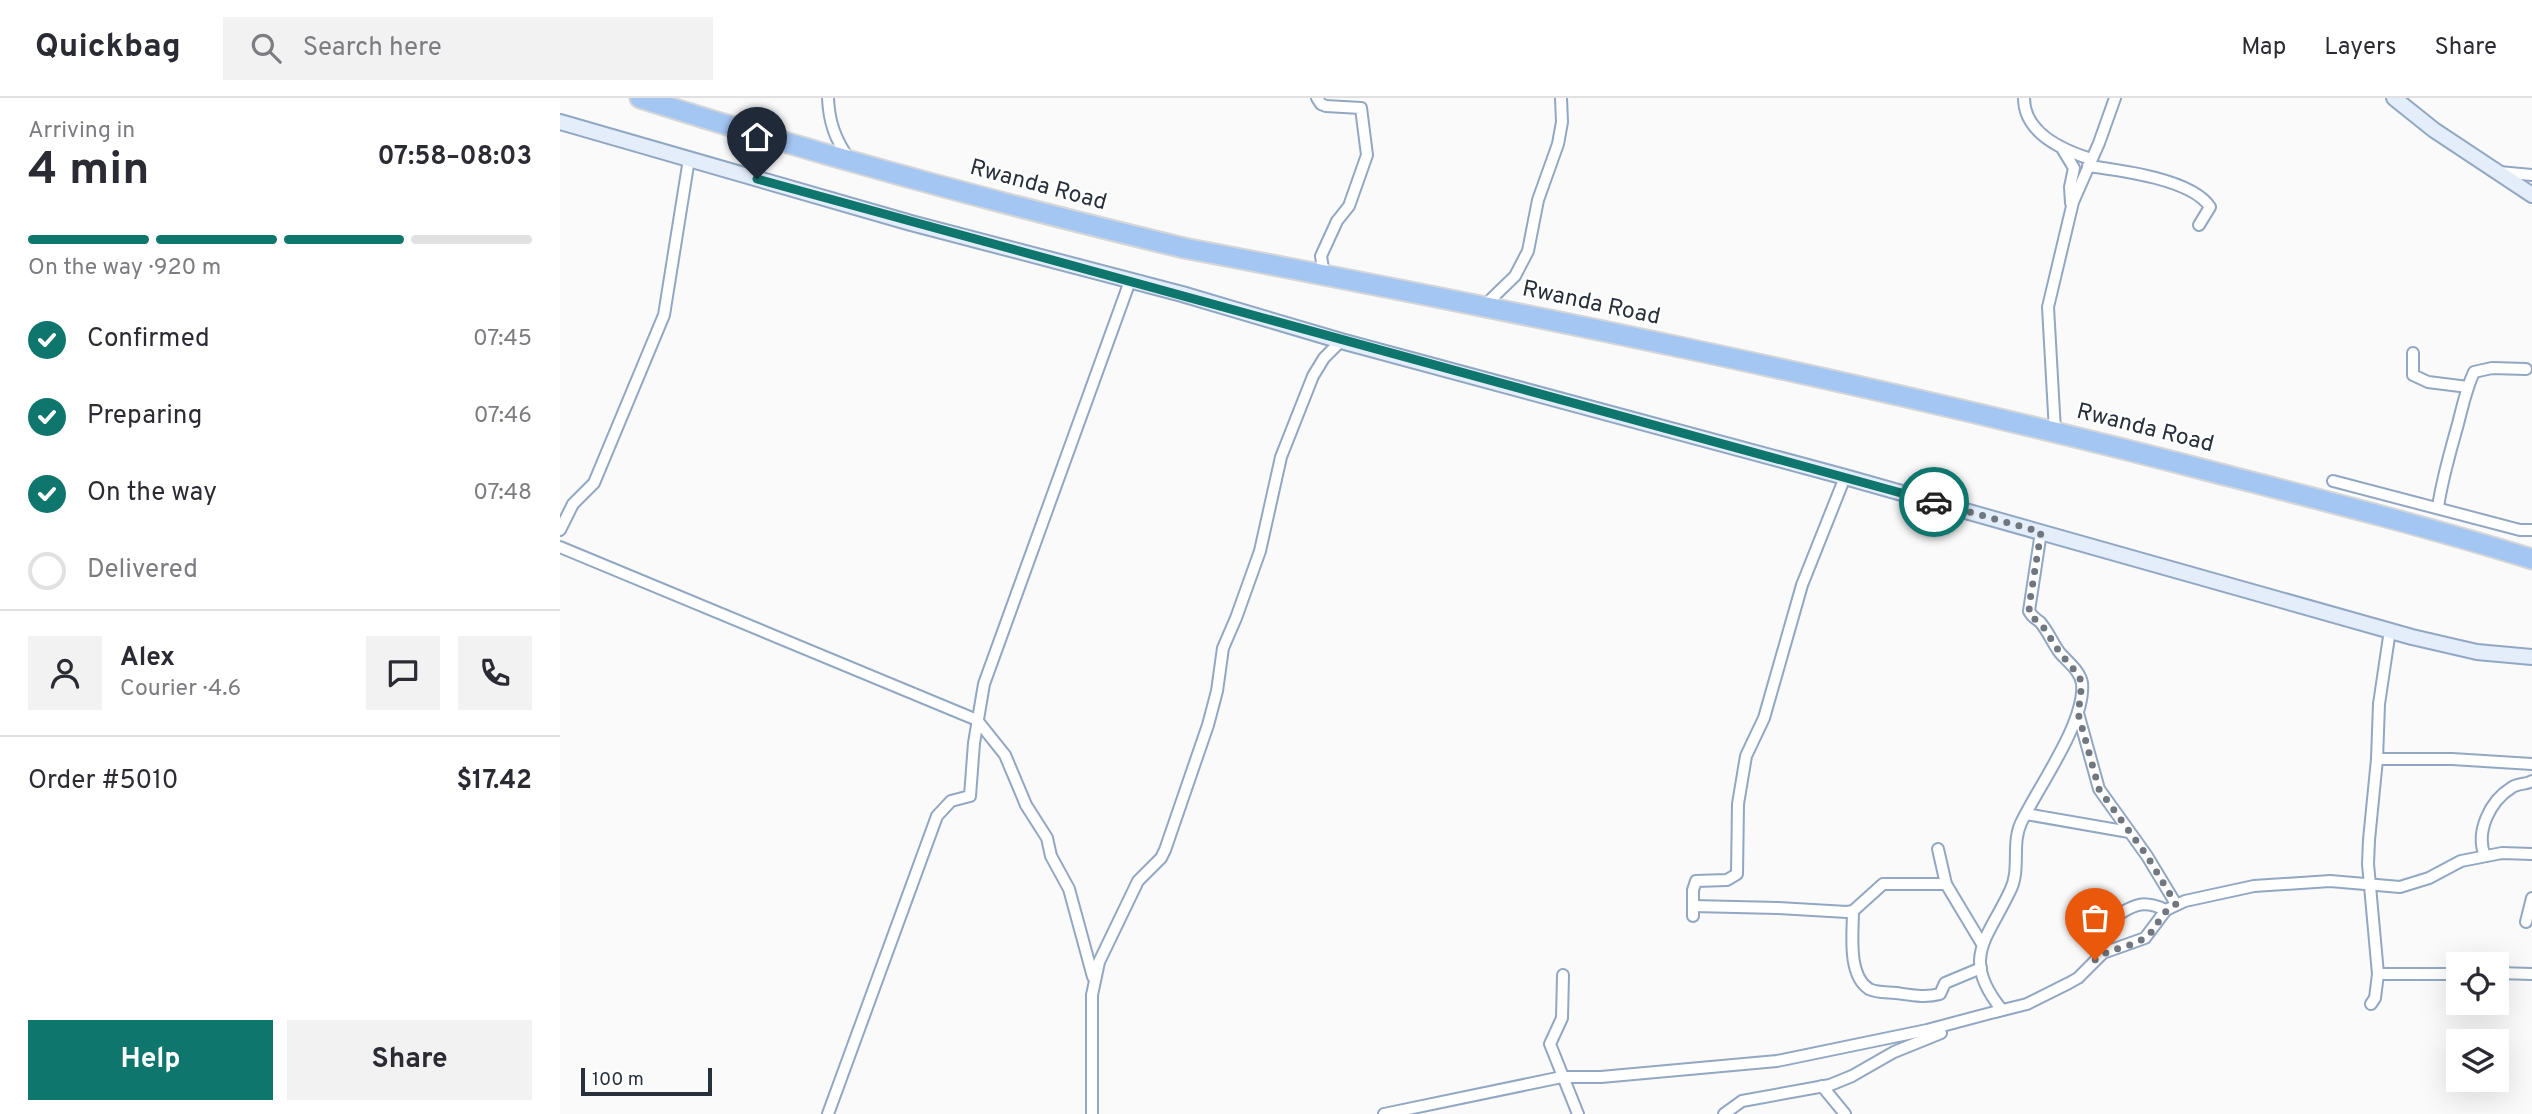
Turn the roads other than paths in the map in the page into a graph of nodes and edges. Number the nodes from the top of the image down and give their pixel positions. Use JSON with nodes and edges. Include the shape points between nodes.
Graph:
{"nodes":[{"id":1,"x":640,"y":98,"type":"edge"},
{"id":2,"x":828,"y":98,"type":"edge"},
{"id":3,"x":1317,"y":98,"type":"edge"},
{"id":4,"x":1560,"y":98,"type":"edge"},
{"id":5,"x":2024,"y":98,"type":"edge"},
{"id":6,"x":2115,"y":98,"type":"edge"},
{"id":7,"x":2394,"y":98,"type":"edge"},
{"id":8,"x":560,"y":122,"type":"edge"},
{"id":9,"x":2059,"y":146,"type":"junction"},
{"id":10,"x":689,"y":159,"type":"junction"},
{"id":11,"x":849,"y":159,"type":"junction"},
{"id":12,"x":2089,"y":162,"type":"junction"},
{"id":13,"x":2496,"y":172,"type":"junction"},
{"id":14,"x":2532,"y":175,"type":"edge"},
{"id":15,"x":2532,"y":195,"type":"edge"},
{"id":16,"x":2072,"y":207,"type":"junction"},
{"id":17,"x":2199,"y":225,"type":"dead end"},
{"id":18,"x":1324,"y":275,"type":"junction"},
{"id":19,"x":1130,"y":281,"type":"junction"},
{"id":20,"x":1483,"y":307,"type":"junction"},
{"id":21,"x":1341,"y":341,"type":"junction"},
{"id":22,"x":2413,"y":353,"type":"dead end"},
{"id":23,"x":2526,"y":369,"type":"dead end"},
{"id":24,"x":2468,"y":387,"type":"junction"},
{"id":25,"x":2054,"y":431,"type":"junction"},
{"id":26,"x":1845,"y":477,"type":"junction"},
{"id":27,"x":2333,"y":481,"type":"dead end"},
{"id":28,"x":2438,"y":507,"type":"junction"},
{"id":29,"x":560,"y":530,"type":"edge"},
{"id":30,"x":2532,"y":530,"type":"edge"},
{"id":31,"x":2041,"y":532,"type":"junction"},
{"id":32,"x":560,"y":547,"type":"edge"},
{"id":33,"x":2532,"y":559,"type":"edge"},
{"id":34,"x":2390,"y":630,"type":"junction"},
{"id":35,"x":2532,"y":657,"type":"edge"},
{"id":36,"x":2078,"y":713,"type":"junction"},
{"id":37,"x":977,"y":720,"type":"junction"},
{"id":38,"x":2377,"y":760,"type":"junction"},
{"id":39,"x":2515,"y":764,"type":"junction"},
{"id":40,"x":2532,"y":764,"type":"edge"},
{"id":41,"x":2532,"y":780,"type":"edge"},
{"id":42,"x":2512,"y":786,"type":"junction"},
{"id":43,"x":2026,"y":814,"type":"junction"},
{"id":44,"x":2129,"y":832,"type":"junction"},
{"id":45,"x":1938,"y":849,"type":"dead end"},
{"id":46,"x":2532,"y":854,"type":"edge"},
{"id":47,"x":2485,"y":856,"type":"junction"},
{"id":48,"x":1946,"y":884,"type":"junction"},
{"id":49,"x":2370,"y":884,"type":"junction"},
{"id":50,"x":2532,"y":898,"type":"edge"},
{"id":51,"x":2176,"y":904,"type":"junction"},
{"id":52,"x":2165,"y":910,"type":"junction"},
{"id":53,"x":1853,"y":911,"type":"junction"},
{"id":54,"x":2105,"y":921,"type":"dead end"},
{"id":55,"x":2526,"y":922,"type":"dead end"},
{"id":56,"x":1982,"y":944,"type":"junction"},
{"id":57,"x":1981,"y":968,"type":"junction"},
{"id":58,"x":2509,"y":973,"type":"edge"},
{"id":59,"x":2378,"y":974,"type":"junction"},
{"id":60,"x":2446,"y":974,"type":"edge"},
{"id":61,"x":2532,"y":974,"type":"edge"},
{"id":62,"x":1563,"y":975,"type":"dead end"},
{"id":63,"x":1094,"y":980,"type":"junction"},
{"id":64,"x":2371,"y":1004,"type":"dead end"},
{"id":65,"x":1998,"y":1011,"type":"junction"},
{"id":66,"x":1562,"y":1077,"type":"junction"},
{"id":67,"x":1822,"y":1086,"type":"junction"},
{"id":68,"x":828,"y":1114,"type":"edge"},
{"id":69,"x":1092,"y":1114,"type":"edge"},
{"id":70,"x":1384,"y":1114,"type":"edge"},
{"id":71,"x":1578,"y":1114,"type":"edge"},
{"id":72,"x":1724,"y":1114,"type":"edge"},
{"id":73,"x":1845,"y":1114,"type":"edge"}],
"edges":[{"from":1,"to":11,"type":"highway","name":"Rwanda Road"},
{"from":2,"to":11,"type":"street","via":[[829,120]]},
{"from":3,"to":18,"type":"street","via":[[1326,106],[1361,108],[1367,151],[1349,206],[1321,256]]},
{"from":4,"to":20,"type":"street","via":[[1559,144],[1538,200],[1528,251],[1514,276]]},
{"from":5,"to":9,"type":"street","via":[[2032,124]]},
{"from":6,"to":12,"type":"street"},
{"from":7,"to":13,"type":"street"},
{"from":8,"to":10,"type":"street"},
{"from":9,"to":12,"type":"street"},
{"from":9,"to":16,"type":"street","via":[[2074,168]]},
{"from":10,"to":19,"type":"street"},
{"from":10,"to":29,"type":"street","via":[[664,315],[594,483],[573,504]]},
{"from":11,"to":18,"type":"highway","name":"Rwanda Road","via":[[1051,216]]},
{"from":12,"to":16,"type":"street"},
{"from":12,"to":17,"type":"street","via":[[2158,179],[2200,197],[2210,207]]},
{"from":13,"to":14,"type":"street"},
{"from":13,"to":15,"type":"street"},
{"from":16,"to":25,"type":"street","via":[[2048,307]]},
{"from":18,"to":20,"type":"highway","name":"Rwanda Road"},
{"from":19,"to":21,"type":"street"},
{"from":19,"to":37,"type":"street","via":[[997,643]]},
{"from":20,"to":25,"type":"highway","name":"Rwanda Road"},
{"from":21,"to":26,"type":"street"},
{"from":21,"to":63,"type":"street","via":[[1313,376],[1281,457],[1259,551],[1223,648],[1214,702],[1165,850],[1138,881],[1103,950]]},
{"from":22,"to":24,"type":"street","via":[[2413,375],[2421,380]]},
{"from":23,"to":24,"type":"street","via":[[2477,370]]},
{"from":24,"to":28,"type":"street","via":[[2442,476]]},
{"from":25,"to":33,"type":"highway","name":"Rwanda Road"},
{"from":26,"to":31,"type":"street"},
{"from":26,"to":53,"type":"street","via":[[1802,585],[1764,718],[1746,756],[1738,804],[1737,874],[1727,880],[1696,881],[1693,911]]},
{"from":27,"to":28,"type":"street"},
{"from":28,"to":30,"type":"street"},
{"from":31,"to":34,"type":"street"},
{"from":31,"to":36,"type":"street","via":[[2029,611],[2080,677]]},
{"from":32,"to":37,"type":"street"},
{"from":34,"to":35,"type":"street","via":[[2477,652]]},
{"from":34,"to":38,"type":"street","via":[[2379,704]]},
{"from":36,"to":43,"type":"street"},
{"from":36,"to":44,"type":"street","via":[[2099,789]]},
{"from":37,"to":63,"type":"street","via":[[1005,755],[1026,805],[1047,838],[1069,889]]},
{"from":37,"to":68,"type":"street","via":[[970,796],[951,801],[937,816]]},
{"from":38,"to":39,"type":"street"},
{"from":38,"to":49,"type":"street"},
{"from":39,"to":40,"type":"street"},
{"from":39,"to":42,"type":"street"},
{"from":41,"to":42,"type":"street"},
{"from":42,"to":47,"type":"street","via":[[2494,802],[2481,832]]},
{"from":43,"to":44,"type":"street"},
{"from":43,"to":56,"type":"street","via":[[2018,832],[2011,890]]},
{"from":44,"to":51,"type":"street"},
{"from":45,"to":48,"type":"street"},
{"from":46,"to":47,"type":"street"},
{"from":47,"to":49,"type":"street","via":[[2461,861],[2415,884]]},
{"from":48,"to":53,"type":"street","via":[[1883,884]]},
{"from":48,"to":56,"type":"street"},
{"from":49,"to":51,"type":"street","via":[[2330,881],[2254,886]]},
{"from":49,"to":59,"type":"street"},
{"from":50,"to":55,"type":"street"},
{"from":51,"to":52,"type":"street"},
{"from":52,"to":54,"type":"street","via":[[2136,905]]},
{"from":52,"to":65,"type":"street","via":[[2145,937],[2104,953],[2078,978],[2027,1004]]},
{"from":53,"to":57,"type":"street","via":[[1854,959],[1869,989],[1928,997],[1940,994],[1945,983]]},
{"from":56,"to":57,"type":"street"},
{"from":57,"to":65,"type":"street"},
{"from":58,"to":61,"type":"street"},
{"from":59,"to":60,"type":"street"},
{"from":59,"to":64,"type":"street"},
{"from":62,"to":66,"type":"street","via":[[1562,1018],[1550,1044]]},
{"from":63,"to":69,"type":"street"},
{"from":65,"to":66,"type":"street","via":[[1777,1061]]},
{"from":65,"to":67,"type":"street"},
{"from":66,"to":70,"type":"street"},
{"from":66,"to":71,"type":"street"},
{"from":67,"to":72,"type":"street","via":[[1742,1101]]},
{"from":67,"to":73,"type":"street"}]}
